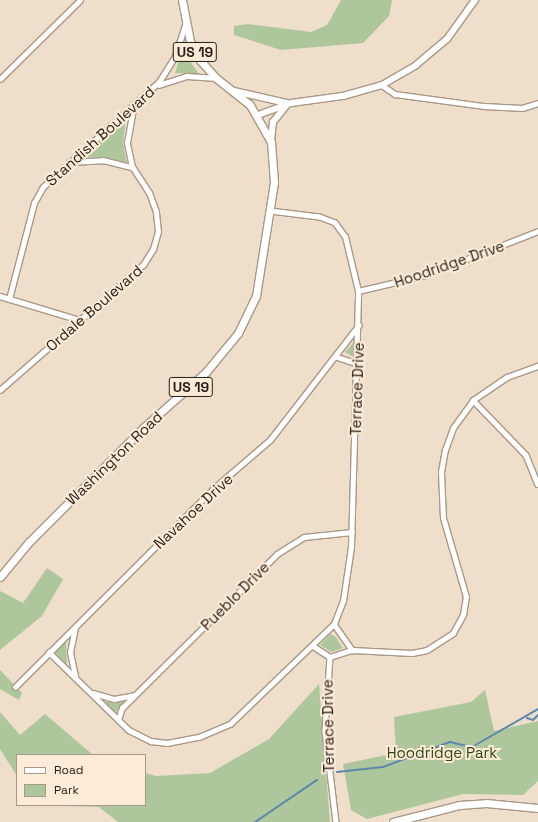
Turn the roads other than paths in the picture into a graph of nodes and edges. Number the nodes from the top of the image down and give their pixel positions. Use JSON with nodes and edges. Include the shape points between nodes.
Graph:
{"nodes":[{"id":1,"x":80,"y":0,"type":"edge"},
{"id":2,"x":182,"y":0,"type":"edge"},
{"id":3,"x":475,"y":0,"type":"edge"},
{"id":4,"x":186,"y":22,"type":"junction"},
{"id":5,"x":216,"y":78,"type":"junction"},
{"id":6,"x":0,"y":79,"type":"edge"},
{"id":7,"x":382,"y":85,"type":"junction"},
{"id":8,"x":154,"y":88,"type":"junction"},
{"id":9,"x":233,"y":90,"type":"junction"},
{"id":10,"x":291,"y":103,"type":"junction"},
{"id":11,"x":538,"y":103,"type":"edge"},
{"id":12,"x":134,"y":106,"type":"junction"},
{"id":13,"x":258,"y":115,"type":"junction"},
{"id":14,"x":271,"y":142,"type":"junction"},
{"id":15,"x":69,"y":162,"type":"junction"},
{"id":16,"x":132,"y":167,"type":"junction"},
{"id":17,"x":270,"y":211,"type":"junction"},
{"id":18,"x":538,"y":231,"type":"edge"},
{"id":19,"x":358,"y":291,"type":"junction"},
{"id":20,"x":0,"y":296,"type":"edge"},
{"id":21,"x":9,"y":299,"type":"junction"},
{"id":22,"x":80,"y":320,"type":"junction"},
{"id":23,"x":360,"y":325,"type":"junction"},
{"id":24,"x":337,"y":357,"type":"junction"},
{"id":25,"x":358,"y":364,"type":"junction"},
{"id":26,"x":538,"y":366,"type":"edge"},
{"id":27,"x":0,"y":390,"type":"edge"},
{"id":28,"x":473,"y":400,"type":"junction"},
{"id":29,"x":538,"y":484,"type":"edge"},
{"id":30,"x":352,"y":532,"type":"junction"},
{"id":31,"x":0,"y":577,"type":"edge"},
{"id":32,"x":334,"y":624,"type":"junction"},
{"id":33,"x":76,"y":626,"type":"junction"},
{"id":34,"x":313,"y":646,"type":"junction"},
{"id":35,"x":352,"y":650,"type":"junction"},
{"id":36,"x":49,"y":652,"type":"junction"},
{"id":37,"x":330,"y":657,"type":"junction"},
{"id":38,"x":76,"y":678,"type":"junction"},
{"id":39,"x":15,"y":687,"type":"dead end"},
{"id":40,"x":91,"y":693,"type":"junction"},
{"id":41,"x":136,"y":694,"type":"junction"},
{"id":42,"x":118,"y":720,"type":"junction"},
{"id":43,"x":538,"y":808,"type":"edge"},
{"id":44,"x":336,"y":822,"type":"edge"},
{"id":45,"x":393,"y":822,"type":"edge"}],
"edges":[{"from":1,"to":6,"type":"street"},
{"from":2,"to":4,"type":"main road","name":"Washington Road","number":"US 19"},
{"from":3,"to":7,"type":"street","via":[[447,39],[416,65]]},
{"from":4,"to":5,"type":"main road","name":"Washington Road","number":"US 19","via":[[196,54]]},
{"from":4,"to":8,"type":"street","name":"Standish Boulevard","via":[[172,63]]},
{"from":5,"to":8,"type":"street","via":[[180,77]]},
{"from":5,"to":9,"type":"main road","name":"Washington Road","number":"US 19"},
{"from":7,"to":10,"type":"street","via":[[348,95]]},
{"from":7,"to":11,"type":"street","via":[[395,94],[484,106],[522,108]]},
{"from":8,"to":12,"type":"street","name":"Standish Boulevard"},
{"from":9,"to":10,"type":"street"},
{"from":9,"to":13,"type":"main road","name":"Washington Road","number":"US 19"},
{"from":10,"to":13,"type":"street"},
{"from":10,"to":14,"type":"street","via":[[275,117]]},
{"from":12,"to":15,"type":"street","name":"Standish Boulevard"},
{"from":12,"to":16,"type":"street","name":"Ordale Boulevard","via":[[127,143]]},
{"from":13,"to":14,"type":"main road","name":"Washington Road","number":"US 19"},
{"from":14,"to":17,"type":"main road","name":"Washington Road","number":"US 19","via":[[275,174]]},
{"from":15,"to":16,"type":"street","via":[[103,160]]},
{"from":15,"to":21,"type":"street","name":"Standish Boulevard","via":[[38,194]]},
{"from":16,"to":22,"type":"street","name":"Ordale Boulevard","via":[[149,193],[156,212],[158,232],[144,265]]},
{"from":17,"to":19,"type":"street","name":"Terrace Drive","via":[[319,217],[335,223],[345,237]]},
{"from":17,"to":31,"type":"main road","name":"Washington Road","number":"US 19","via":[[256,296],[230,343],[198,380],[144,427],[41,529]]},
{"from":18,"to":19,"type":"street","name":"Hoodridge Drive","via":[[426,275]]},
{"from":19,"to":23,"type":"street","name":"Terrace Drive"},
{"from":20,"to":21,"type":"street"},
{"from":21,"to":22,"type":"street"},
{"from":22,"to":27,"type":"street","name":"Ordale Boulevard"},
{"from":23,"to":24,"type":"street","name":"Navahoe Drive"},
{"from":23,"to":25,"type":"street","name":"Terrace Drive"},
{"from":24,"to":25,"type":"street"},
{"from":24,"to":33,"type":"street","name":"Navahoe Drive","via":[[270,440],[213,489]]},
{"from":25,"to":30,"type":"street","name":"Terrace Drive"},
{"from":26,"to":28,"type":"street","via":[[507,377]]},
{"from":28,"to":29,"type":"street","via":[[526,455]]},
{"from":28,"to":35,"type":"street","via":[[453,428],[441,472],[442,518],[466,597],[463,616],[453,633],[427,650],[412,653]]},
{"from":30,"to":32,"type":"street","name":"Terrace Drive","via":[[349,572]]},
{"from":30,"to":41,"type":"street","name":"Pueblo Drive","via":[[304,537],[277,554]]},
{"from":32,"to":34,"type":"street","name":"Terrace Drive"},
{"from":32,"to":35,"type":"street"},
{"from":33,"to":36,"type":"street","name":"Navahoe Drive"},
{"from":33,"to":38,"type":"street","via":[[70,653]]},
{"from":34,"to":37,"type":"street","name":"Terrace Drive"},
{"from":34,"to":42,"type":"street","via":[[252,706],[214,732],[183,741],[151,741]]},
{"from":35,"to":37,"type":"street"},
{"from":36,"to":38,"type":"street"},
{"from":36,"to":39,"type":"street","name":"Navahoe Drive"},
{"from":37,"to":44,"type":"street","name":"Terrace Drive","via":[[325,731]]},
{"from":38,"to":40,"type":"street"},
{"from":40,"to":41,"type":"street","via":[[114,699]]},
{"from":40,"to":42,"type":"street"},
{"from":41,"to":42,"type":"street","name":"Pueblo Drive","via":[[122,708]]},
{"from":43,"to":45,"type":"main road","via":[[514,803],[472,804]]}]}
